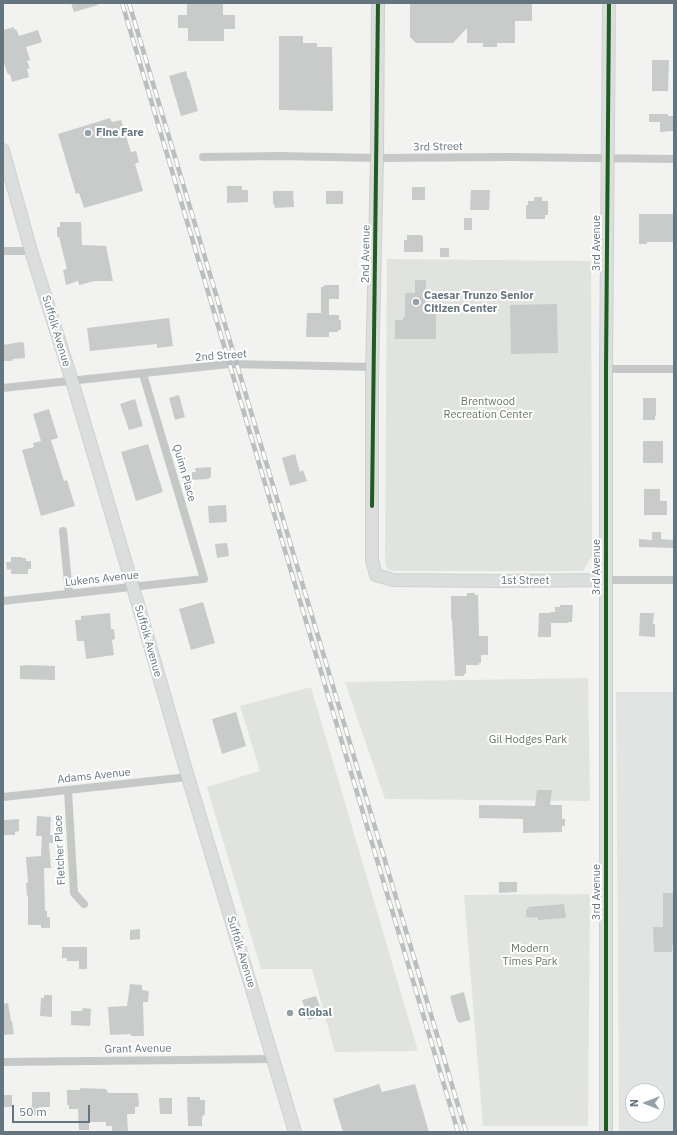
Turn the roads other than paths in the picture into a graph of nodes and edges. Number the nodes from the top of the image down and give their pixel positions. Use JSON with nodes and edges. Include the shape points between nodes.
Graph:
{"nodes":[{"id":1,"x":378,"y":3,"type":"edge"},
{"id":2,"x":609,"y":3,"type":"edge"},
{"id":3,"x":3,"y":150,"type":"edge"},
{"id":4,"x":203,"y":157,"type":"dead end"},
{"id":5,"x":377,"y":158,"type":"junction"},
{"id":6,"x":607,"y":159,"type":"junction"},
{"id":7,"x":674,"y":159,"type":"edge"},
{"id":8,"x":3,"y":251,"type":"edge"},
{"id":9,"x":31,"y":251,"type":"junction"},
{"id":10,"x":373,"y":367,"type":"junction"},
{"id":11,"x":606,"y":369,"type":"junction"},
{"id":12,"x":674,"y":369,"type":"edge"},
{"id":13,"x":143,"y":374,"type":"junction"},
{"id":14,"x":72,"y":381,"type":"junction"},
{"id":15,"x":3,"y":388,"type":"edge"},
{"id":16,"x":63,"y":531,"type":"dead end"},
{"id":17,"x":376,"y":575,"type":"joint"},
{"id":18,"x":204,"y":579,"type":"joint"},
{"id":19,"x":606,"y":580,"type":"junction"},
{"id":20,"x":674,"y":580,"type":"edge"},
{"id":21,"x":133,"y":587,"type":"junction"},
{"id":22,"x":69,"y":594,"type":"junction"},
{"id":23,"x":3,"y":601,"type":"edge"},
{"id":24,"x":188,"y":777,"type":"junction"},
{"id":25,"x":68,"y":791,"type":"junction"},
{"id":26,"x":3,"y":797,"type":"edge"},
{"id":27,"x":84,"y":904,"type":"dead end"},
{"id":28,"x":273,"y":1058,"type":"junction"},
{"id":29,"x":3,"y":1062,"type":"edge"},
{"id":30,"x":295,"y":1132,"type":"edge"},
{"id":31,"x":606,"y":1132,"type":"edge"}],
"edges":[{"from":1,"to":5,"type":"street","name":"2nd Avenue"},
{"from":2,"to":6,"type":"street","name":"3rd Avenue"},
{"from":3,"to":9,"type":"street","name":"Suffolk Avenue"},
{"from":4,"to":5,"type":"street","name":"3rd Street"},
{"from":5,"to":6,"type":"street","name":"3rd Street"},
{"from":5,"to":10,"type":"street","name":"2nd Avenue"},
{"from":6,"to":7,"type":"street","name":"3rd Street"},
{"from":6,"to":11,"type":"street","name":"3rd Avenue"},
{"from":8,"to":9,"type":"street"},
{"from":9,"to":14,"type":"street","name":"Suffolk Avenue"},
{"from":10,"to":13,"type":"street","name":"2nd Street","via":[[236,364]]},
{"from":10,"to":17,"type":"street","name":"2nd Avenue","via":[[372,560]]},
{"from":11,"to":12,"type":"street"},
{"from":11,"to":19,"type":"street","name":"3rd Avenue"},
{"from":13,"to":14,"type":"street","name":"2nd Street"},
{"from":13,"to":18,"type":"street","name":"Quinn Place"},
{"from":14,"to":15,"type":"street","name":"2nd Street"},
{"from":14,"to":21,"type":"street","name":"Suffolk Avenue"},
{"from":16,"to":22,"type":"street"},
{"from":17,"to":19,"type":"street","name":"1st Street","via":[[393,580]]},
{"from":18,"to":21,"type":"street","name":"Lukens Avenue"},
{"from":19,"to":20,"type":"street","name":"1st Street"},
{"from":19,"to":31,"type":"street","name":"3rd Avenue"},
{"from":21,"to":22,"type":"street","name":"Lukens Avenue"},
{"from":21,"to":24,"type":"street","name":"Suffolk Avenue"},
{"from":22,"to":23,"type":"street","name":"Lukens Avenue"},
{"from":24,"to":25,"type":"street","name":"Adams Avenue"},
{"from":24,"to":28,"type":"street","name":"Suffolk Avenue"},
{"from":25,"to":26,"type":"street","name":"Adams Avenue"},
{"from":25,"to":27,"type":"street","name":"Fletcher Place","via":[[74,893]]},
{"from":28,"to":29,"type":"street","name":"Grant Avenue"},
{"from":28,"to":30,"type":"street","name":"Suffolk Avenue"}]}
